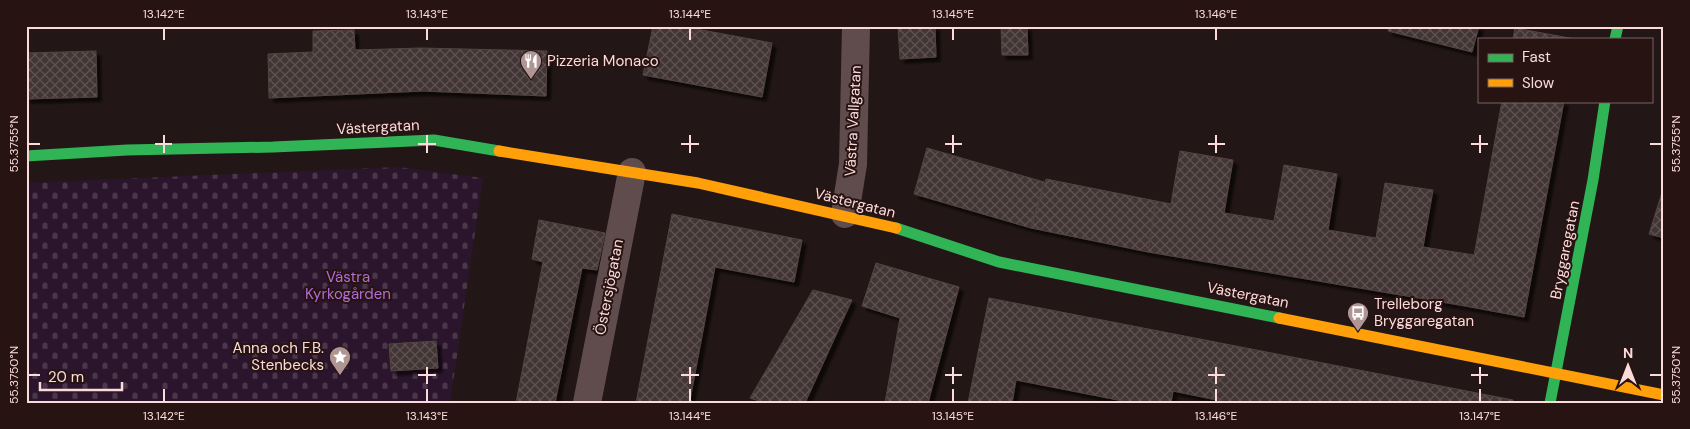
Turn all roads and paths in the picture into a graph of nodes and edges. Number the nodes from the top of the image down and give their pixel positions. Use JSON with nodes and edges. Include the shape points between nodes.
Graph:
{"nodes":[{"id":1,"x":856,"y":26,"type":"edge"},
{"id":2,"x":1605,"y":102,"type":"edge"},
{"id":3,"x":26,"y":156,"type":"edge"},
{"id":4,"x":632,"y":172,"type":"junction"},
{"id":5,"x":845,"y":214,"type":"junction"},
{"id":6,"x":1556,"y":374,"type":"junction"},
{"id":7,"x":1664,"y":395,"type":"edge"},
{"id":8,"x":588,"y":403,"type":"edge"},
{"id":9,"x":1550,"y":403,"type":"edge"}],
"edges":[{"from":1,"to":5,"type":"street","name":"Västra Vallgatan","via":[[853,164]]},
{"from":2,"to":6,"type":"street","name":"Bryggaregatan"},
{"from":3,"to":4,"type":"street","name":"Västergatan","via":[[434,140]]},
{"from":4,"to":5,"type":"street","name":"Västergatan"},
{"from":4,"to":8,"type":"street","name":"Östersjögatan"},
{"from":5,"to":6,"type":"street","name":"Västergatan","via":[[998,262]]},
{"from":6,"to":7,"type":"street","name":"Västergatan"},
{"from":6,"to":9,"type":"street","name":"Bryggaregatan"}]}
